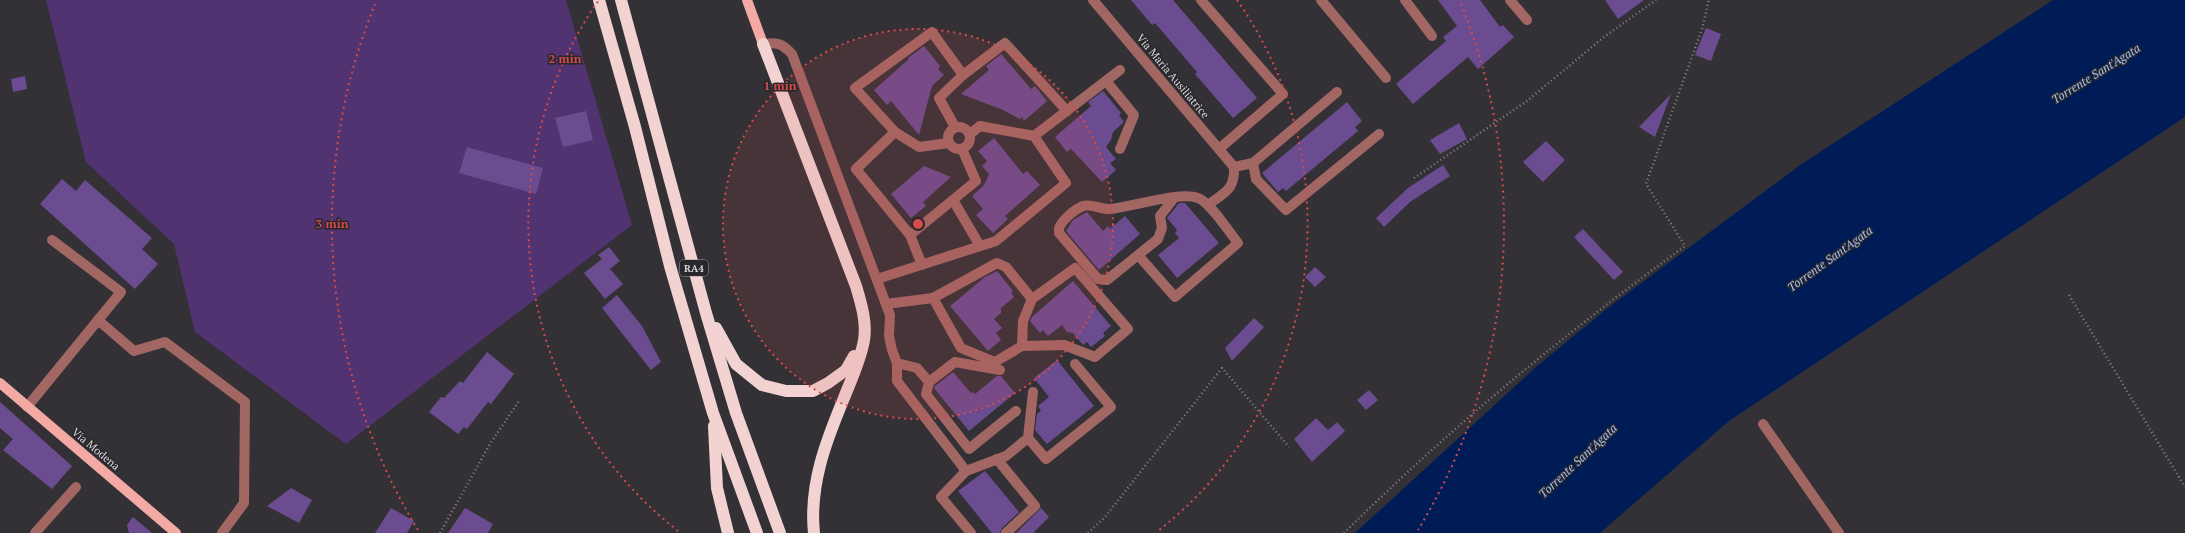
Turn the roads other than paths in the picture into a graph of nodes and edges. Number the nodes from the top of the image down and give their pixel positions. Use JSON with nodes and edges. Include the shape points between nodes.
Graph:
{"nodes":[{"id":1,"x":599,"y":0,"type":"edge"},
{"id":2,"x":621,"y":0,"type":"edge"},
{"id":3,"x":747,"y":0,"type":"edge"},
{"id":4,"x":1093,"y":0,"type":"edge"},
{"id":5,"x":1201,"y":0,"type":"edge"},
{"id":6,"x":1321,"y":0,"type":"edge"},
{"id":7,"x":1405,"y":0,"type":"edge"},
{"id":8,"x":1510,"y":0,"type":"edge"},
{"id":9,"x":1527,"y":20,"type":"dead end"},
{"id":10,"x":1432,"y":36,"type":"dead end"},
{"id":11,"x":762,"y":44,"type":"junction"},
{"id":12,"x":1120,"y":70,"type":"dead end"},
{"id":13,"x":964,"y":75,"type":"junction"},
{"id":14,"x":1386,"y":78,"type":"dead end"},
{"id":15,"x":1106,"y":81,"type":"junction"},
{"id":16,"x":1337,"y":92,"type":"dead end"},
{"id":17,"x":1067,"y":111,"type":"junction"},
{"id":18,"x":955,"y":127,"type":"junction"},
{"id":19,"x":895,"y":132,"type":"junction"},
{"id":20,"x":970,"y":134,"type":"junction"},
{"id":21,"x":1379,"y":134,"type":"dead end"},
{"id":22,"x":1034,"y":136,"type":"junction"},
{"id":23,"x":949,"y":143,"type":"junction"},
{"id":24,"x":1219,"y":148,"type":"junction"},
{"id":25,"x":962,"y":149,"type":"junction"},
{"id":26,"x":1120,"y":149,"type":"dead end"},
{"id":27,"x":1253,"y":163,"type":"junction"},
{"id":28,"x":1234,"y":167,"type":"junction"},
{"id":29,"x":1174,"y":198,"type":"junction"},
{"id":30,"x":953,"y":200,"type":"junction"},
{"id":31,"x":1208,"y":205,"type":"junction"},
{"id":32,"x":910,"y":235,"type":"junction"},
{"id":33,"x":52,"y":240,"type":"dead end"},
{"id":34,"x":980,"y":246,"type":"junction"},
{"id":35,"x":1138,"y":255,"type":"junction"},
{"id":36,"x":922,"y":265,"type":"junction"},
{"id":37,"x":877,"y":279,"type":"junction"},
{"id":38,"x":933,"y":298,"type":"junction"},
{"id":39,"x":1032,"y":299,"type":"junction"},
{"id":40,"x":886,"y":304,"type":"junction"},
{"id":41,"x":706,"y":313,"type":"junction"},
{"id":42,"x":98,"y":320,"type":"junction"},
{"id":43,"x":864,"y":340,"type":"junction"},
{"id":44,"x":1022,"y":346,"type":"junction"},
{"id":45,"x":897,"y":363,"type":"junction"},
{"id":46,"x":1075,"y":364,"type":"dead end"},
{"id":47,"x":1000,"y":370,"type":"dead end"},
{"id":48,"x":929,"y":382,"type":"junction"},
{"id":49,"x":0,"y":383,"type":"edge"},
{"id":50,"x":1034,"y":392,"type":"dead end"},
{"id":51,"x":27,"y":407,"type":"junction"},
{"id":52,"x":1016,"y":411,"type":"dead end"},
{"id":53,"x":713,"y":413,"type":"junction"},
{"id":54,"x":1763,"y":424,"type":"dead end"},
{"id":55,"x":1028,"y":438,"type":"junction"},
{"id":56,"x":997,"y":459,"type":"junction"},
{"id":57,"x":966,"y":471,"type":"junction"},
{"id":58,"x":76,"y":487,"type":"dead end"},
{"id":59,"x":35,"y":533,"type":"edge"},
{"id":60,"x":176,"y":533,"type":"edge"},
{"id":61,"x":222,"y":533,"type":"edge"},
{"id":62,"x":728,"y":533,"type":"edge"},
{"id":63,"x":757,"y":533,"type":"edge"},
{"id":64,"x":780,"y":533,"type":"edge"},
{"id":65,"x":814,"y":533,"type":"edge"},
{"id":66,"x":971,"y":533,"type":"edge"},
{"id":67,"x":1006,"y":533,"type":"edge"},
{"id":68,"x":1839,"y":533,"type":"edge"}],
"edges":[{"from":1,"to":53,"type":"highway","number":"RA4","via":[[670,266]]},
{"from":2,"to":41,"type":"highway","number":"RA4"},
{"from":3,"to":11,"type":"main road"},
{"from":4,"to":24,"type":"street","name":"Via Maria Ausiliatrice"},
{"from":5,"to":24,"type":"street","via":[[1283,94]]},
{"from":6,"to":14,"type":"street"},
{"from":7,"to":10,"type":"street"},
{"from":8,"to":9,"type":"street"},
{"from":11,"to":37,"type":"street","via":[[777,42],[792,54]]},
{"from":11,"to":43,"type":"highway","via":[[856,286],[864,312]]},
{"from":12,"to":15,"type":"street"},
{"from":13,"to":17,"type":"street","via":[[1005,43]]},
{"from":13,"to":18,"type":"street","via":[[939,98]]},
{"from":13,"to":19,"type":"street","via":[[932,32],[855,88]]},
{"from":15,"to":17,"type":"street"},
{"from":15,"to":26,"type":"street","via":[[1134,116]]},
{"from":16,"to":27,"type":"street"},
{"from":17,"to":22,"type":"street"},
{"from":18,"to":20,"type":"street","via":[[963,127]]},
{"from":18,"to":23,"type":"street","via":[[948,136]]},
{"from":19,"to":23,"type":"street","via":[[919,147]]},
{"from":19,"to":32,"type":"street","via":[[856,169]]},
{"from":20,"to":22,"type":"street","via":[[980,126]]},
{"from":20,"to":25,"type":"street","via":[[969,145]]},
{"from":21,"to":27,"type":"street","via":[[1286,210],[1256,179]]},
{"from":22,"to":34,"type":"street","via":[[1066,183],[996,241]]},
{"from":23,"to":25,"type":"street","via":[[954,148]]},
{"from":24,"to":28,"type":"street","name":"Via Maria Ausiliatrice"},
{"from":25,"to":30,"type":"street","via":[[976,181]]},
{"from":27,"to":28,"type":"street"},
{"from":28,"to":31,"type":"street","via":[[1234,181],[1226,192]]},
{"from":29,"to":31,"type":"street","via":[[1199,198]]},
{"from":29,"to":35,"type":"street","via":[[1160,216],[1162,228],[1158,239]]},
{"from":29,"to":35,"type":"street","via":[[1108,210],[1086,205],[1079,208],[1058,228],[1059,233],[1098,279],[1107,280]]},
{"from":30,"to":32,"type":"street"},
{"from":30,"to":34,"type":"street"},
{"from":31,"to":35,"type":"street","via":[[1238,243],[1175,297]]},
{"from":32,"to":36,"type":"street"},
{"from":33,"to":42,"type":"street","via":[[122,292]]},
{"from":34,"to":36,"type":"street"},
{"from":36,"to":37,"type":"street"},
{"from":37,"to":40,"type":"street"},
{"from":38,"to":39,"type":"street","via":[[997,263],[1006,267]]},
{"from":38,"to":40,"type":"street"},
{"from":38,"to":44,"type":"street","via":[[961,348],[995,362]]},
{"from":39,"to":44,"type":"street","via":[[1023,321]]},
{"from":39,"to":44,"type":"street","via":[[1075,268],[1128,329],[1095,357],[1064,345]]},
{"from":40,"to":45,"type":"street","via":[[890,314],[889,336]]},
{"from":41,"to":43,"type":"highway","via":[[736,364],[762,385],[786,391],[813,391],[828,383],[846,370]]},
{"from":41,"to":64,"type":"highway","number":"RA4","via":[[736,413]]},
{"from":42,"to":51,"type":"street"},
{"from":42,"to":61,"type":"street","via":[[134,351],[165,342],[245,402],[244,503]]},
{"from":43,"to":65,"type":"highway","via":[[816,477]]},
{"from":45,"to":48,"type":"street","via":[[917,368]]},
{"from":45,"to":57,"type":"street","via":[[897,381]]},
{"from":46,"to":55,"type":"street","via":[[1111,407],[1046,459]]},
{"from":47,"to":48,"type":"street","via":[[955,362]]},
{"from":48,"to":52,"type":"street","via":[[926,394],[969,449]]},
{"from":49,"to":51,"type":"main road","name":"Via Modena"},
{"from":50,"to":55,"type":"street"},
{"from":51,"to":60,"type":"main road","name":"Via Modena"},
{"from":53,"to":62,"type":"highway","via":[[717,488]]},
{"from":53,"to":63,"type":"highway","number":"RA4"},
{"from":54,"to":68,"type":"street"},
{"from":55,"to":56,"type":"street","via":[[1006,456]]},
{"from":56,"to":57,"type":"street"},
{"from":56,"to":67,"type":"street","via":[[1035,506]]},
{"from":57,"to":66,"type":"street","via":[[941,497]]},
{"from":58,"to":59,"type":"street"}]}
